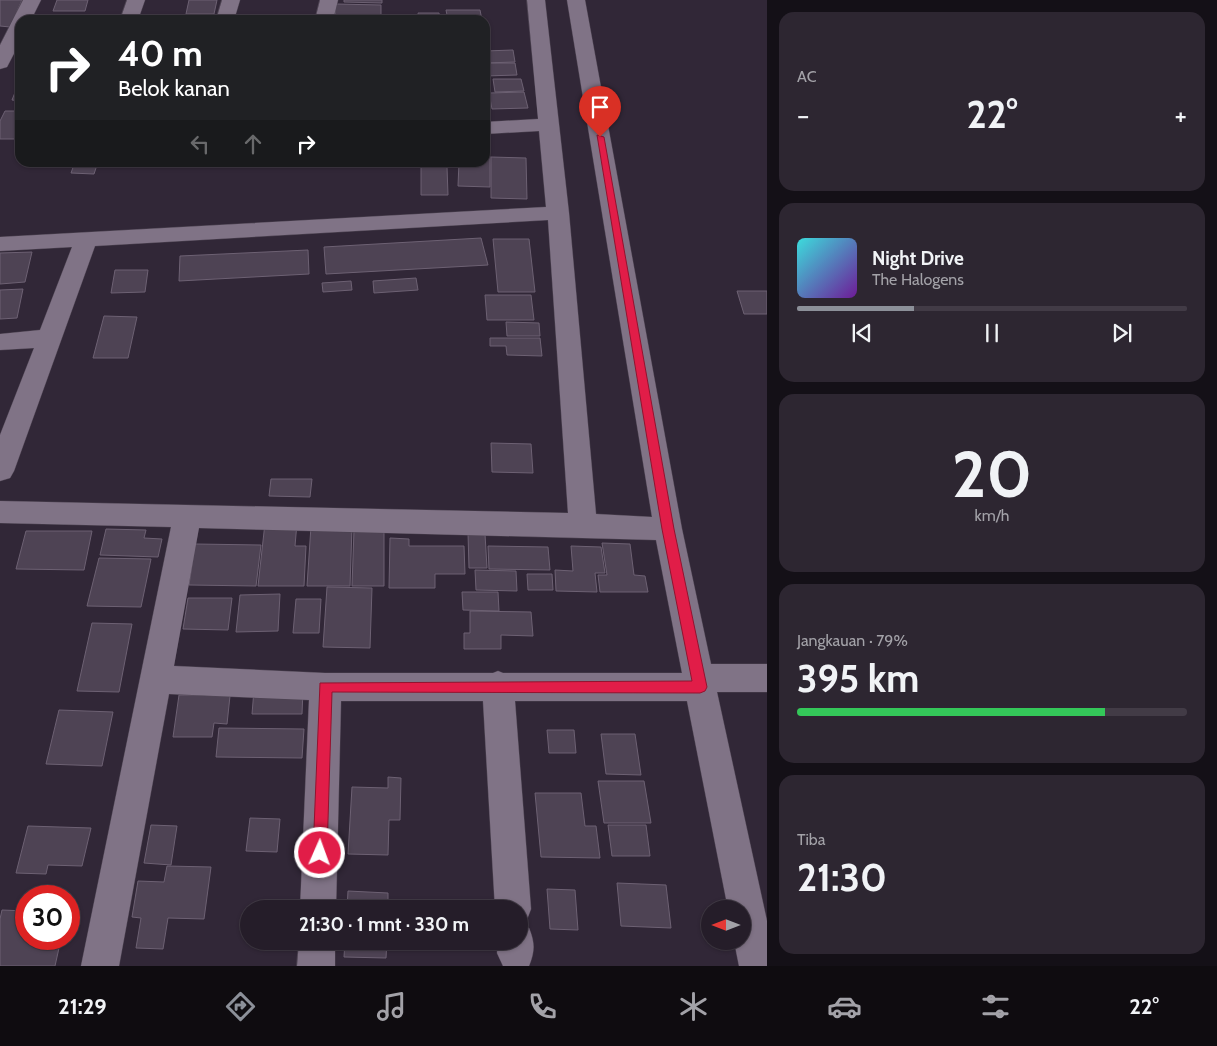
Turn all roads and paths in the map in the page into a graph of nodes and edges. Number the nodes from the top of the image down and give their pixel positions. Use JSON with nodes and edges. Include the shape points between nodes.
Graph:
{"nodes":[{"id":1,"x":32,"y":0,"type":"edge"},
{"id":2,"x":136,"y":0,"type":"edge"},
{"id":3,"x":231,"y":0,"type":"edge"},
{"id":4,"x":328,"y":0,"type":"edge"},
{"id":5,"x":536,"y":0,"type":"edge"},
{"id":6,"x":576,"y":0,"type":"edge"},
{"id":7,"x":24,"y":15,"type":"edge"},
{"id":8,"x":130,"y":15,"type":"edge"},
{"id":9,"x":226,"y":15,"type":"edge"},
{"id":10,"x":325,"y":15,"type":"edge"},
{"id":11,"x":15,"y":34,"type":"edge"},
{"id":12,"x":0,"y":63,"type":"edge"},
{"id":13,"x":548,"y":124,"type":"junction"},
{"id":14,"x":490,"y":128,"type":"edge"},
{"id":15,"x":558,"y":213,"type":"junction"},
{"id":16,"x":86,"y":240,"type":"junction"},
{"id":17,"x":0,"y":244,"type":"edge"},
{"id":18,"x":48,"y":338,"type":"junction"},
{"id":19,"x":0,"y":342,"type":"edge"},
{"id":20,"x":0,"y":470,"type":"edge"},
{"id":21,"x":0,"y":512,"type":"edge"},
{"id":22,"x":187,"y":517,"type":"junction"},
{"id":23,"x":583,"y":525,"type":"junction"},
{"id":24,"x":668,"y":529,"type":"junction"},
{"id":25,"x":767,"y":678,"type":"edge"},
{"id":26,"x":155,"y":679,"type":"junction"},
{"id":27,"x":699,"y":682,"type":"junction"},
{"id":28,"x":498,"y":685,"type":"junction"},
{"id":29,"x":325,"y":687,"type":"junction"},
{"id":30,"x":318,"y":900,"type":"edge"},
{"id":31,"x":512,"y":900,"type":"edge"},
{"id":32,"x":317,"y":950,"type":"edge"},
{"id":33,"x":100,"y":966,"type":"edge"},
{"id":34,"x":316,"y":966,"type":"edge"},
{"id":35,"x":758,"y":966,"type":"edge"}],
"edges":[{"from":1,"to":7,"type":"street"},
{"from":2,"to":8,"type":"street"},
{"from":3,"to":9,"type":"street"},
{"from":4,"to":10,"type":"street"},
{"from":5,"to":13,"type":"street"},
{"from":6,"to":24,"type":"street"},
{"from":11,"to":12,"type":"street"},
{"from":13,"to":14,"type":"street"},
{"from":13,"to":15,"type":"street"},
{"from":15,"to":16,"type":"street"},
{"from":15,"to":23,"type":"street"},
{"from":16,"to":17,"type":"street"},
{"from":16,"to":18,"type":"street"},
{"from":18,"to":19,"type":"street"},
{"from":18,"to":20,"type":"street"},
{"from":21,"to":22,"type":"street"},
{"from":22,"to":23,"type":"street"},
{"from":22,"to":26,"type":"street"},
{"from":23,"to":24,"type":"street"},
{"from":24,"to":27,"type":"street"},
{"from":25,"to":27,"type":"street"},
{"from":26,"to":29,"type":"street"},
{"from":26,"to":33,"type":"street"},
{"from":27,"to":28,"type":"street"},
{"from":27,"to":35,"type":"street"},
{"from":28,"to":29,"type":"street"},
{"from":28,"to":31,"type":"street"},
{"from":29,"to":30,"type":"street"},
{"from":32,"to":34,"type":"street"}]}
